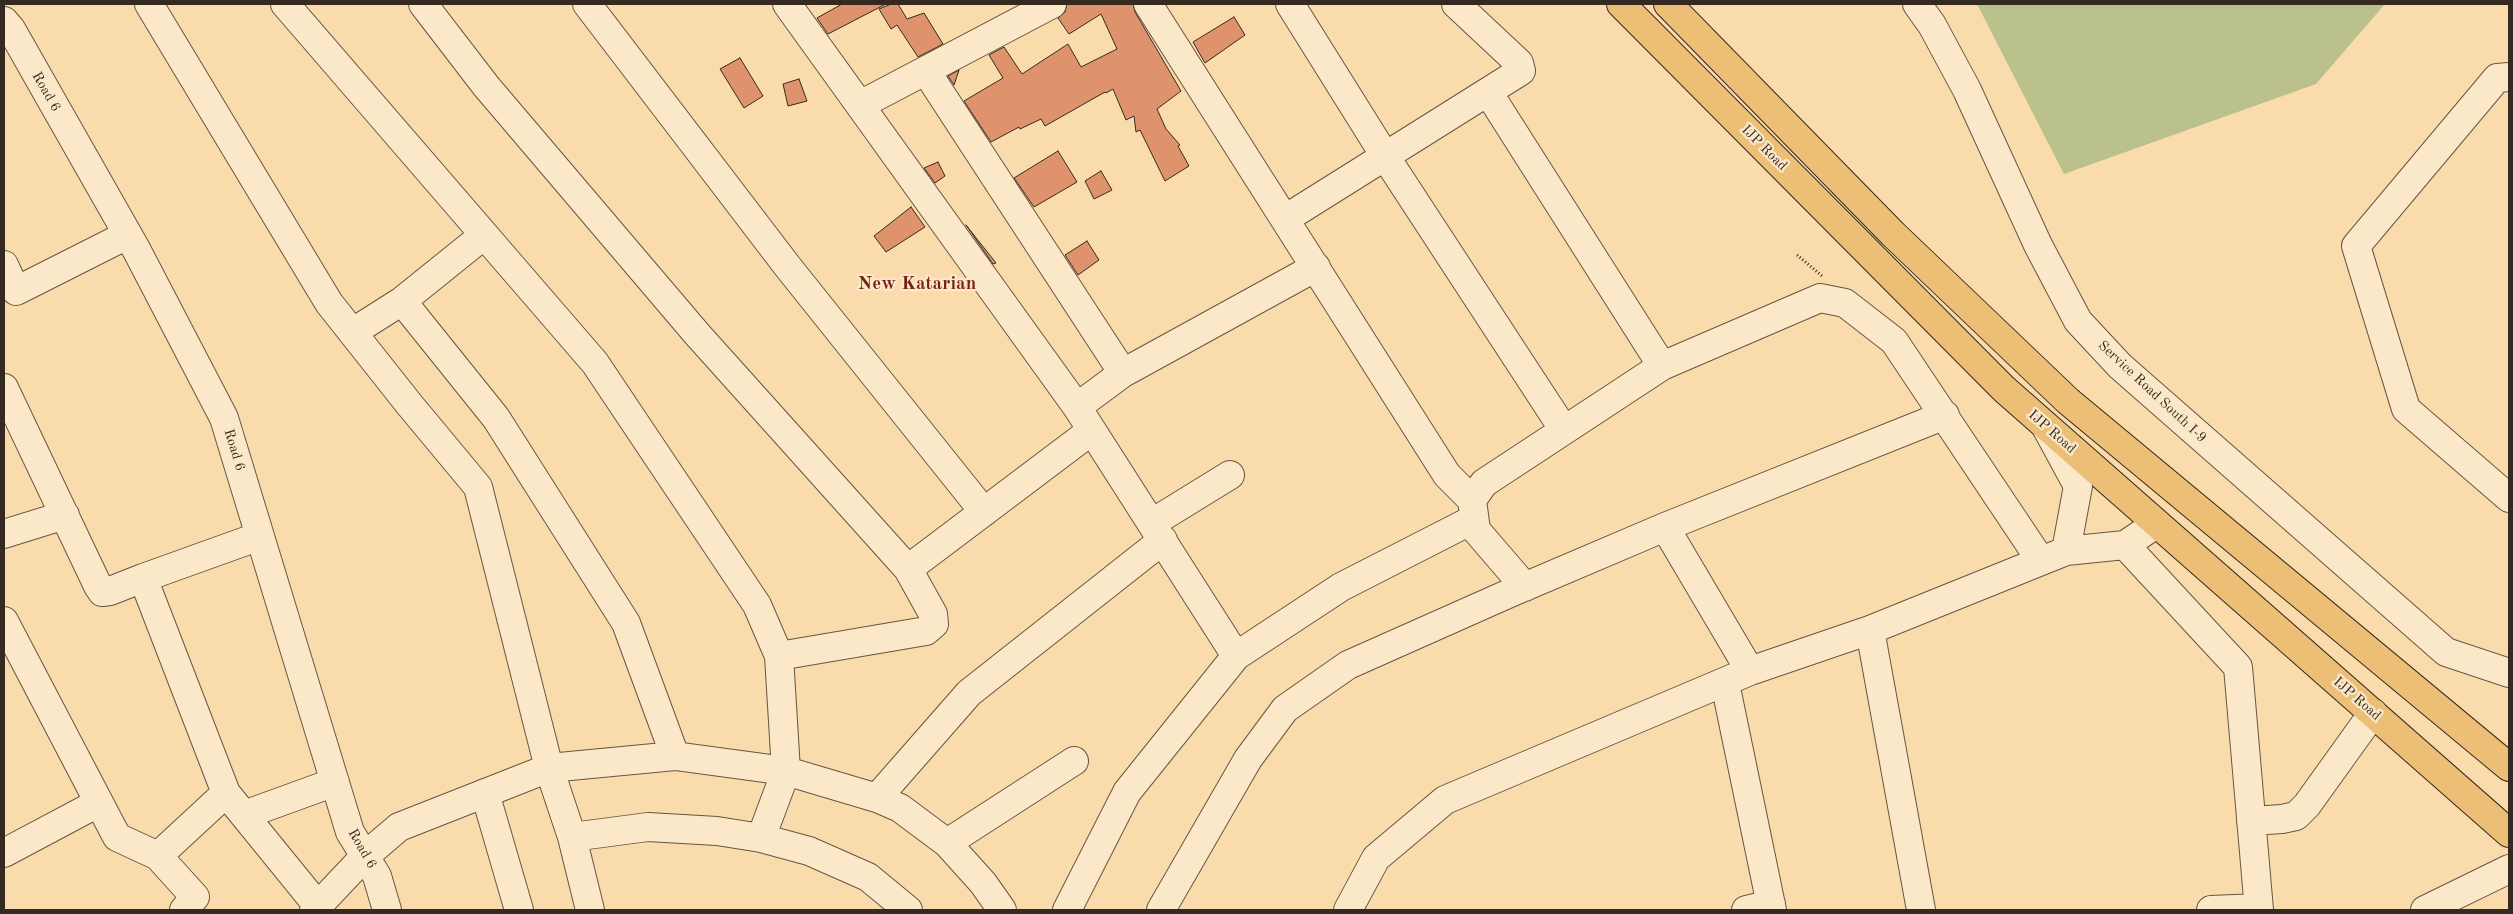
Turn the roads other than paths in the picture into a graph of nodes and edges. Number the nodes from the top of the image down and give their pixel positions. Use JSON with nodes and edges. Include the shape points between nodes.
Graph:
{"nodes":[{"id":1,"x":150,"y":4,"type":"edge"},
{"id":2,"x":285,"y":4,"type":"edge"},
{"id":3,"x":423,"y":4,"type":"edge"},
{"id":4,"x":587,"y":4,"type":"edge"},
{"id":5,"x":787,"y":4,"type":"edge"},
{"id":6,"x":1052,"y":4,"type":"edge"},
{"id":7,"x":1148,"y":4,"type":"edge"},
{"id":8,"x":1290,"y":4,"type":"edge"},
{"id":9,"x":1456,"y":4,"type":"edge"},
{"id":10,"x":1621,"y":4,"type":"edge"},
{"id":11,"x":1668,"y":4,"type":"edge"},
{"id":12,"x":1917,"y":4,"type":"edge"},
{"id":13,"x":5,"y":21,"type":"edge"},
{"id":14,"x":926,"y":71,"type":"junction"},
{"id":15,"x":2509,"y":77,"type":"edge"},
{"id":16,"x":1488,"y":92,"type":"junction"},
{"id":17,"x":860,"y":105,"type":"junction"},
{"id":18,"x":1769,"y":107,"type":"junction"},
{"id":19,"x":1746,"y":130,"type":"junction"},
{"id":20,"x":1385,"y":156,"type":"junction"},
{"id":21,"x":1285,"y":219,"type":"junction"},
{"id":22,"x":127,"y":235,"type":"junction"},
{"id":23,"x":484,"y":235,"type":"junction"},
{"id":24,"x":4,"y":264,"type":"edge"},
{"id":25,"x":1316,"y":266,"type":"junction"},
{"id":26,"x":402,"y":301,"type":"junction"},
{"id":27,"x":353,"y":332,"type":"junction"},
{"id":28,"x":1662,"y":366,"type":"junction"},
{"id":29,"x":1122,"y":373,"type":"junction"},
{"id":30,"x":4,"y":388,"type":"edge"},
{"id":31,"x":1077,"y":407,"type":"junction"},
{"id":32,"x":1945,"y":415,"type":"junction"},
{"id":33,"x":2046,"y":426,"type":"junction"},
{"id":34,"x":1564,"y":430,"type":"junction"},
{"id":35,"x":1091,"y":431,"type":"junction"},
{"id":36,"x":1230,"y":475,"type":"dead end"},
{"id":37,"x":2509,"y":498,"type":"edge"},
{"id":38,"x":1473,"y":510,"type":"junction"},
{"id":39,"x":984,"y":512,"type":"junction"},
{"id":40,"x":65,"y":515,"type":"junction"},
{"id":41,"x":2156,"y":524,"type":"junction"},
{"id":42,"x":1665,"y":527,"type":"junction"},
{"id":43,"x":1158,"y":531,"type":"junction"},
{"id":44,"x":4,"y":534,"type":"edge"},
{"id":45,"x":260,"y":536,"type":"junction"},
{"id":46,"x":2125,"y":545,"type":"junction"},
{"id":47,"x":2054,"y":556,"type":"junction"},
{"id":48,"x":908,"y":570,"type":"junction"},
{"id":49,"x":143,"y":578,"type":"junction"},
{"id":50,"x":1525,"y":587,"type":"junction"},
{"id":51,"x":4,"y":620,"type":"edge"},
{"id":52,"x":1870,"y":630,"type":"junction"},
{"id":53,"x":779,"y":656,"type":"junction"},
{"id":54,"x":1236,"y":656,"type":"junction"},
{"id":55,"x":1750,"y":671,"type":"junction"},
{"id":56,"x":2509,"y":673,"type":"edge"},
{"id":57,"x":1725,"y":683,"type":"junction"},
{"id":58,"x":2373,"y":713,"type":"junction"},
{"id":59,"x":675,"y":756,"type":"junction"},
{"id":60,"x":1074,"y":761,"type":"dead end"},
{"id":61,"x":2509,"y":767,"type":"edge"},
{"id":62,"x":549,"y":768,"type":"junction"},
{"id":63,"x":786,"y":771,"type":"junction"},
{"id":64,"x":335,"y":782,"type":"junction"},
{"id":65,"x":226,"y":793,"type":"junction"},
{"id":66,"x":485,"y":793,"type":"junction"},
{"id":67,"x":877,"y":798,"type":"junction"},
{"id":68,"x":98,"y":803,"type":"junction"},
{"id":69,"x":244,"y":815,"type":"junction"},
{"id":70,"x":2251,"y":821,"type":"junction"},
{"id":71,"x":2509,"y":833,"type":"edge"},
{"id":72,"x":572,"y":837,"type":"junction"},
{"id":73,"x":761,"y":838,"type":"junction"},
{"id":74,"x":947,"y":843,"type":"junction"},
{"id":75,"x":4,"y":853,"type":"edge"},
{"id":76,"x":158,"y":856,"type":"junction"},
{"id":77,"x":365,"y":856,"type":"junction"},
{"id":78,"x":2509,"y":869,"type":"edge"},
{"id":79,"x":316,"y":908,"type":"edge"},
{"id":80,"x":1763,"y":908,"type":"edge"},
{"id":81,"x":2258,"y":909,"type":"edge"},
{"id":82,"x":184,"y":910,"type":"edge"},
{"id":83,"x":387,"y":910,"type":"edge"},
{"id":84,"x":519,"y":910,"type":"edge"},
{"id":85,"x":590,"y":910,"type":"edge"},
{"id":86,"x":908,"y":910,"type":"edge"},
{"id":87,"x":1002,"y":910,"type":"edge"},
{"id":88,"x":1067,"y":910,"type":"edge"},
{"id":89,"x":1161,"y":910,"type":"edge"},
{"id":90,"x":1348,"y":910,"type":"edge"},
{"id":91,"x":1920,"y":910,"type":"edge"},
{"id":92,"x":2211,"y":910,"type":"edge"},
{"id":93,"x":2425,"y":910,"type":"edge"}],
"edges":[{"from":1,"to":27,"type":"street","via":[[330,303]]},
{"from":2,"to":23,"type":"street"},
{"from":3,"to":48,"type":"street","via":[[486,86],[697,334]]},
{"from":4,"to":39,"type":"street","via":[[788,266]]},
{"from":5,"to":17,"type":"street"},
{"from":6,"to":14,"type":"street"},
{"from":7,"to":21,"type":"street"},
{"from":8,"to":20,"type":"street"},
{"from":9,"to":16,"type":"street","via":[[1519,63],[1521,71]]},
{"from":10,"to":19,"type":"highway","name":"IJP Road"},
{"from":11,"to":18,"type":"highway"},
{"from":12,"to":56,"type":"street","name":"Service Road South I-9","via":[[1967,90],[2038,245],[2078,321],[2120,366],[2446,652]]},
{"from":13,"to":22,"type":"street","name":"Road 6"},
{"from":14,"to":17,"type":"street"},
{"from":14,"to":29,"type":"street"},
{"from":15,"to":37,"type":"street","via":[[2497,78],[2356,246],[2406,409]]},
{"from":16,"to":20,"type":"street"},
{"from":16,"to":28,"type":"street"},
{"from":17,"to":31,"type":"street"},
{"from":18,"to":19,"type":"highway"},
{"from":18,"to":61,"type":"highway","via":[[1893,234],[2068,401]]},
{"from":19,"to":33,"type":"highway","name":"IJP Road","via":[[2004,389]]},
{"from":20,"to":21,"type":"street"},
{"from":20,"to":34,"type":"street"},
{"from":21,"to":25,"type":"street"},
{"from":22,"to":24,"type":"street","via":[[16,291]]},
{"from":22,"to":45,"type":"street","name":"Road 6","via":[[224,418]]},
{"from":23,"to":26,"type":"street"},
{"from":23,"to":53,"type":"street","via":[[595,363],[757,605]]},
{"from":25,"to":29,"type":"street"},
{"from":25,"to":38,"type":"street","via":[[1447,475]]},
{"from":26,"to":27,"type":"street"},
{"from":26,"to":59,"type":"street","via":[[496,418],[626,623]]},
{"from":27,"to":62,"type":"street","via":[[478,487]]},
{"from":28,"to":32,"type":"street","via":[[1820,298],[1845,303],[1894,341]]},
{"from":28,"to":34,"type":"street"},
{"from":29,"to":31,"type":"street"},
{"from":30,"to":40,"type":"street"},
{"from":31,"to":35,"type":"street"},
{"from":32,"to":42,"type":"street"},
{"from":32,"to":47,"type":"street"},
{"from":33,"to":41,"type":"highway","name":"IJP Road"},
{"from":33,"to":47,"type":"street","via":[[2078,486]]},
{"from":34,"to":38,"type":"street","via":[[1484,482]]},
{"from":35,"to":39,"type":"street"},
{"from":35,"to":43,"type":"street"},
{"from":36,"to":43,"type":"street"},
{"from":38,"to":50,"type":"street","via":[[1476,530]]},
{"from":38,"to":54,"type":"street","via":[[1341,587]]},
{"from":39,"to":48,"type":"street"},
{"from":40,"to":44,"type":"street"},
{"from":40,"to":49,"type":"street","via":[[102,592]]},
{"from":41,"to":46,"type":"street"},
{"from":41,"to":58,"type":"highway","name":"IJP Road"},
{"from":42,"to":50,"type":"street"},
{"from":42,"to":55,"type":"street"},
{"from":43,"to":54,"type":"street"},
{"from":43,"to":67,"type":"street","via":[[969,693]]},
{"from":45,"to":49,"type":"street"},
{"from":45,"to":64,"type":"street","name":"Road 6"},
{"from":46,"to":47,"type":"street"},
{"from":46,"to":70,"type":"street","via":[[2238,667]]},
{"from":47,"to":52,"type":"street"},
{"from":48,"to":53,"type":"street","via":[[933,614],[934,624],[926,631]]},
{"from":49,"to":65,"type":"street"},
{"from":50,"to":89,"type":"street","via":[[1348,665],[1285,709],[1248,759]]},
{"from":51,"to":68,"type":"street"},
{"from":52,"to":55,"type":"street"},
{"from":52,"to":91,"type":"street"},
{"from":53,"to":63,"type":"street"},
{"from":54,"to":88,"type":"street","via":[[1127,792]]},
{"from":55,"to":57,"type":"street"},
{"from":57,"to":80,"type":"street"},
{"from":57,"to":90,"type":"street","via":[[1445,800],[1376,858]]},
{"from":58,"to":70,"type":"street","via":[[2296,816]]},
{"from":58,"to":71,"type":"highway","name":"IJP Road"},
{"from":59,"to":62,"type":"street"},
{"from":59,"to":63,"type":"street"},
{"from":60,"to":74,"type":"street"},
{"from":62,"to":66,"type":"street"},
{"from":62,"to":72,"type":"street"},
{"from":63,"to":67,"type":"street"},
{"from":63,"to":73,"type":"street"},
{"from":64,"to":69,"type":"street"},
{"from":64,"to":77,"type":"street","name":"Road 6","via":[[350,832]]},
{"from":65,"to":69,"type":"street"},
{"from":65,"to":76,"type":"street"},
{"from":66,"to":77,"type":"street","via":[[399,827]]},
{"from":66,"to":84,"type":"street"},
{"from":67,"to":74,"type":"street","via":[[900,808]]},
{"from":68,"to":75,"type":"street"},
{"from":68,"to":76,"type":"street","via":[[117,837]]},
{"from":69,"to":79,"type":"street"},
{"from":70,"to":81,"type":"street"},
{"from":72,"to":73,"type":"street","via":[[648,828],[717,831]]},
{"from":72,"to":85,"type":"street"},
{"from":73,"to":86,"type":"street","via":[[809,851],[868,878]]},
{"from":74,"to":87,"type":"street"},
{"from":76,"to":82,"type":"street","via":[[195,897]]},
{"from":77,"to":79,"type":"street"},
{"from":77,"to":83,"type":"street","name":"Road 6","via":[[377,876]]},
{"from":78,"to":93,"type":"street"},
{"from":81,"to":92,"type":"street"}]}
